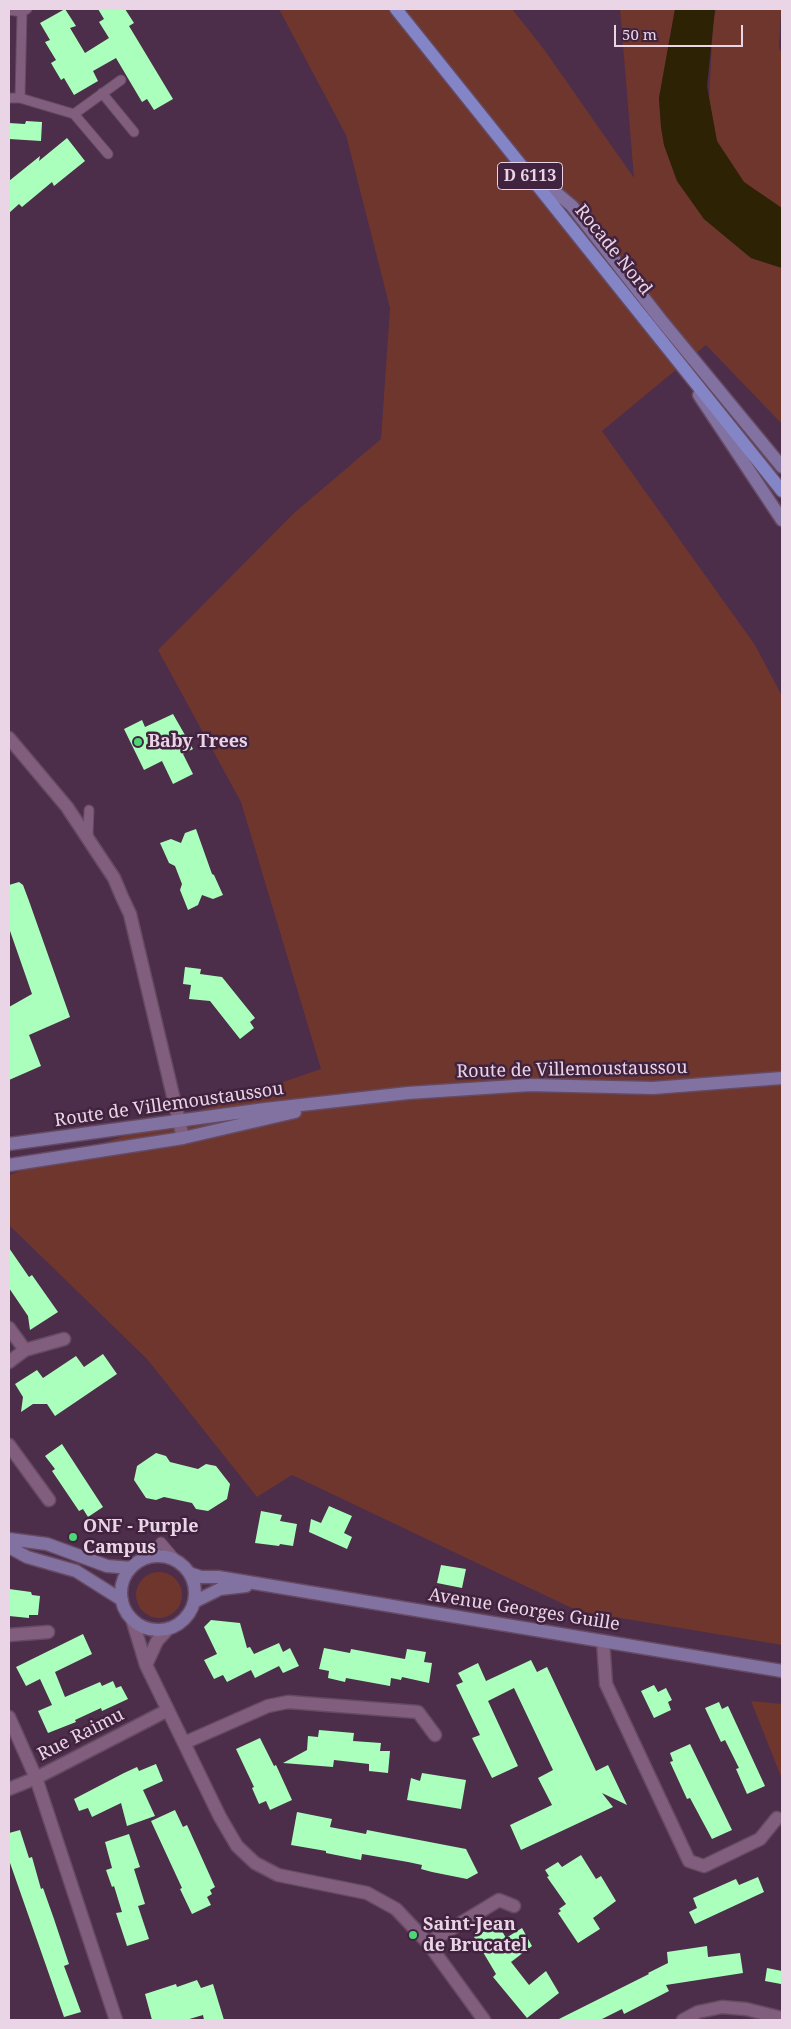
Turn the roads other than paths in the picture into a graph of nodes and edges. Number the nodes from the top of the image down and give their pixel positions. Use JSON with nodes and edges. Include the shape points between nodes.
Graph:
{"nodes":[{"id":1,"x":396,"y":9,"type":"edge"},
{"id":2,"x":9,"y":10,"type":"edge"},
{"id":3,"x":24,"y":10,"type":"edge"},
{"id":4,"x":121,"y":80,"type":"dead end"},
{"id":5,"x":102,"y":93,"type":"junction"},
{"id":6,"x":9,"y":98,"type":"edge"},
{"id":7,"x":20,"y":98,"type":"junction"},
{"id":8,"x":74,"y":114,"type":"junction"},
{"id":9,"x":134,"y":132,"type":"dead end"},
{"id":10,"x":108,"y":154,"type":"dead end"},
{"id":11,"x":516,"y":160,"type":"junction"},
{"id":12,"x":664,"y":342,"type":"junction"},
{"id":13,"x":782,"y":467,"type":"edge"},
{"id":14,"x":782,"y":491,"type":"edge"},
{"id":15,"x":782,"y":520,"type":"edge"},
{"id":16,"x":9,"y":738,"type":"edge"},
{"id":17,"x":89,"y":810,"type":"dead end"},
{"id":18,"x":88,"y":837,"type":"junction"},
{"id":19,"x":782,"y":1078,"type":"edge"},
{"id":20,"x":334,"y":1102,"type":"junction"},
{"id":21,"x":178,"y":1122,"type":"junction"},
{"id":22,"x":183,"y":1138,"type":"junction"},
{"id":23,"x":9,"y":1144,"type":"edge"},
{"id":24,"x":9,"y":1165,"type":"edge"},
{"id":25,"x":9,"y":1328,"type":"edge"},
{"id":26,"x":64,"y":1339,"type":"dead end"},
{"id":27,"x":25,"y":1350,"type":"junction"},
{"id":28,"x":9,"y":1362,"type":"edge"},
{"id":29,"x":9,"y":1445,"type":"edge"},
{"id":30,"x":49,"y":1500,"type":"dead end"},
{"id":31,"x":9,"y":1539,"type":"edge"},
{"id":32,"x":9,"y":1547,"type":"edge"},
{"id":33,"x":131,"y":1568,"type":"junction"},
{"id":34,"x":189,"y":1573,"type":"junction"},
{"id":35,"x":261,"y":1584,"type":"junction"},
{"id":36,"x":122,"y":1600,"type":"junction"},
{"id":37,"x":194,"y":1602,"type":"junction"},
{"id":38,"x":132,"y":1619,"type":"junction"},
{"id":39,"x":168,"y":1629,"type":"junction"},
{"id":40,"x":48,"y":1632,"type":"dead end"},
{"id":41,"x":9,"y":1635,"type":"edge"},
{"id":42,"x":603,"y":1641,"type":"junction"},
{"id":43,"x":146,"y":1665,"type":"junction"},
{"id":44,"x":782,"y":1671,"type":"edge"},
{"id":45,"x":168,"y":1710,"type":"junction"},
{"id":46,"x":9,"y":1718,"type":"edge"},
{"id":47,"x":435,"y":1735,"type":"dead end"},
{"id":48,"x":184,"y":1743,"type":"junction"},
{"id":49,"x":36,"y":1778,"type":"junction"},
{"id":50,"x":9,"y":1789,"type":"edge"},
{"id":51,"x":777,"y":1818,"type":"dead end"},
{"id":52,"x":514,"y":1906,"type":"dead end"},
{"id":53,"x":428,"y":1943,"type":"junction"},
{"id":54,"x":778,"y":2019,"type":"edge"},
{"id":55,"x":116,"y":2020,"type":"edge"},
{"id":56,"x":484,"y":2020,"type":"edge"},
{"id":57,"x":683,"y":2020,"type":"edge"}],
"edges":[{"from":1,"to":11,"type":"main road","name":"Rocade Nord","number":"D 6113"},
{"from":2,"to":3,"type":"lane"},
{"from":3,"to":7,"type":"lane"},
{"from":4,"to":5,"type":"lane"},
{"from":5,"to":8,"type":"lane"},
{"from":5,"to":9,"type":"lane"},
{"from":6,"to":7,"type":"lane"},
{"from":7,"to":8,"type":"lane"},
{"from":8,"to":10,"type":"lane"},
{"from":11,"to":12,"type":"main road","name":"Rocade Nord","number":"D 6113"},
{"from":11,"to":13,"type":"street","via":[[572,206]]},
{"from":12,"to":14,"type":"main road","name":"Rocade Nord","number":"D 6113"},
{"from":12,"to":15,"type":"street"},
{"from":16,"to":18,"type":"street"},
{"from":17,"to":18,"type":"lane"},
{"from":18,"to":21,"type":"street","via":[[114,878],[130,914]]},
{"from":19,"to":20,"type":"street","name":"Route de Villemoustaussou","via":[[653,1088],[530,1085],[408,1093]]},
{"from":20,"to":21,"type":"street","name":"Route de Villemoustaussou","via":[[265,1108]]},
{"from":20,"to":22,"type":"street","name":"Route de Villemoustaussou"},
{"from":21,"to":22,"type":"street"},
{"from":21,"to":23,"type":"street","name":"Route de Villemoustaussou"},
{"from":22,"to":24,"type":"street","name":"Route de Villemoustaussou"},
{"from":25,"to":27,"type":"street"},
{"from":26,"to":27,"type":"street"},
{"from":27,"to":28,"type":"street"},
{"from":29,"to":30,"type":"street"},
{"from":31,"to":33,"type":"street","via":[[47,1544],[108,1566]]},
{"from":32,"to":36,"type":"street","via":[[27,1557],[76,1571]]},
{"from":33,"to":34,"type":"street","via":[[148,1558],[164,1557],[179,1563]]},
{"from":33,"to":36,"type":"street","via":[[123,1582]]},
{"from":34,"to":35,"type":"street","name":"Avenue Georges Guille"},
{"from":34,"to":37,"type":"street","via":[[195,1590]]},
{"from":35,"to":37,"type":"street","name":"Avenue Georges Guille","via":[[220,1589]]},
{"from":35,"to":42,"type":"street","name":"Avenue Georges Guille"},
{"from":36,"to":38,"type":"street"},
{"from":37,"to":39,"type":"street","via":[[186,1618]]},
{"from":38,"to":39,"type":"street","via":[[148,1629]]},
{"from":38,"to":43,"type":"street"},
{"from":39,"to":43,"type":"street","via":[[157,1641]]},
{"from":40,"to":41,"type":"street"},
{"from":42,"to":44,"type":"street","name":"Avenue Georges Guille"},
{"from":42,"to":51,"type":"street","via":[[606,1684],[689,1861],[704,1866],[760,1839]]},
{"from":43,"to":45,"type":"street"},
{"from":45,"to":48,"type":"street"},
{"from":45,"to":49,"type":"street","name":"Rue Raimu"},
{"from":46,"to":49,"type":"street"},
{"from":47,"to":48,"type":"street","via":[[418,1712],[288,1702],[268,1706]]},
{"from":48,"to":53,"type":"street","via":[[237,1846],[255,1863],[278,1875],[367,1893],[396,1908]]},
{"from":49,"to":50,"type":"street","name":"Rue Raimu"},
{"from":49,"to":55,"type":"street"},
{"from":52,"to":53,"type":"street","via":[[499,1900]]},
{"from":53,"to":56,"type":"street"},
{"from":54,"to":57,"type":"street","via":[[746,2009],[722,2007],[698,2012]]}]}
